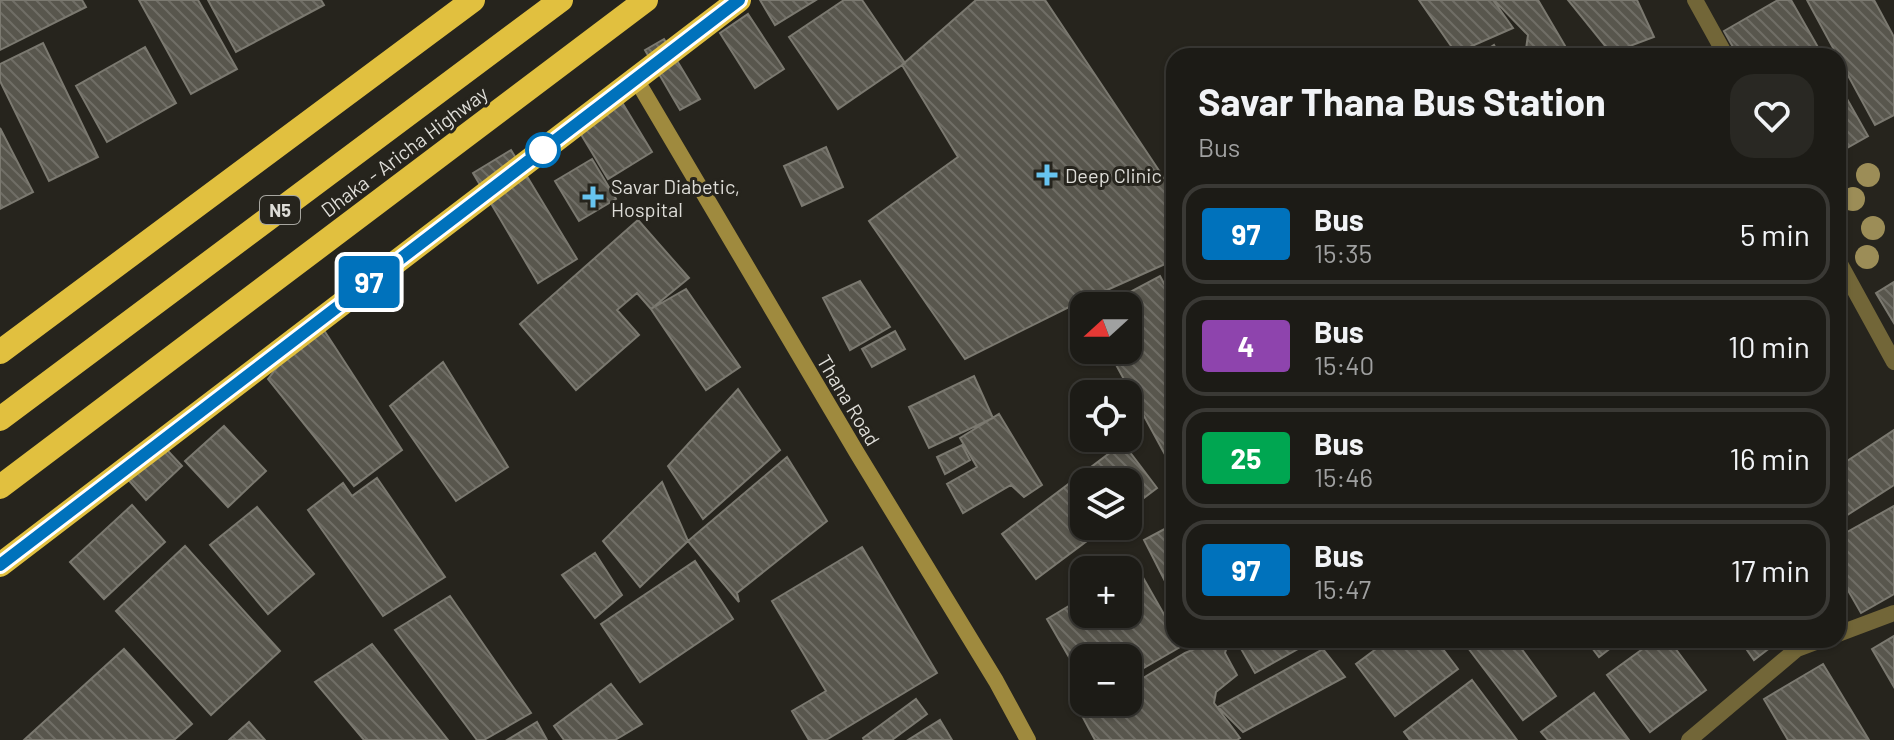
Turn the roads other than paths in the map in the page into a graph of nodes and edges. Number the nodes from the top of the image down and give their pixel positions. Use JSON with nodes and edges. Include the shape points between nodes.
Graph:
{"nodes":[{"id":1,"x":473,"y":0,"type":"edge"},
{"id":2,"x":561,"y":0,"type":"edge"},
{"id":3,"x":646,"y":0,"type":"edge"},
{"id":4,"x":739,"y":0,"type":"edge"},
{"id":5,"x":1695,"y":0,"type":"edge"},
{"id":6,"x":1722,"y":48,"type":"edge"},
{"id":7,"x":636,"y":79,"type":"junction"},
{"id":8,"x":1846,"y":275,"type":"edge"},
{"id":9,"x":0,"y":352,"type":"edge"},
{"id":10,"x":1894,"y":362,"type":"edge"},
{"id":11,"x":0,"y":419,"type":"edge"},
{"id":12,"x":0,"y":487,"type":"edge"},
{"id":13,"x":0,"y":565,"type":"edge"},
{"id":14,"x":1894,"y":613,"type":"edge"},
{"id":15,"x":1846,"y":631,"type":"edge"},
{"id":16,"x":1800,"y":648,"type":"edge"},
{"id":17,"x":1028,"y":740,"type":"edge"},
{"id":18,"x":1689,"y":740,"type":"edge"}],
"edges":[{"from":1,"to":9,"type":"highway"},
{"from":2,"to":11,"type":"highway","name":"Dhaka - Aricha Highway","number":"N5"},
{"from":3,"to":12,"type":"highway","name":"Dhaka - Aricha Highway","number":"N5"},
{"from":4,"to":7,"type":"highway"},
{"from":5,"to":6,"type":"street"},
{"from":7,"to":13,"type":"highway"},
{"from":7,"to":17,"type":"street","name":"Thana Road"},
{"from":8,"to":10,"type":"street"},
{"from":14,"to":15,"type":"street"},
{"from":16,"to":18,"type":"street"}]}
